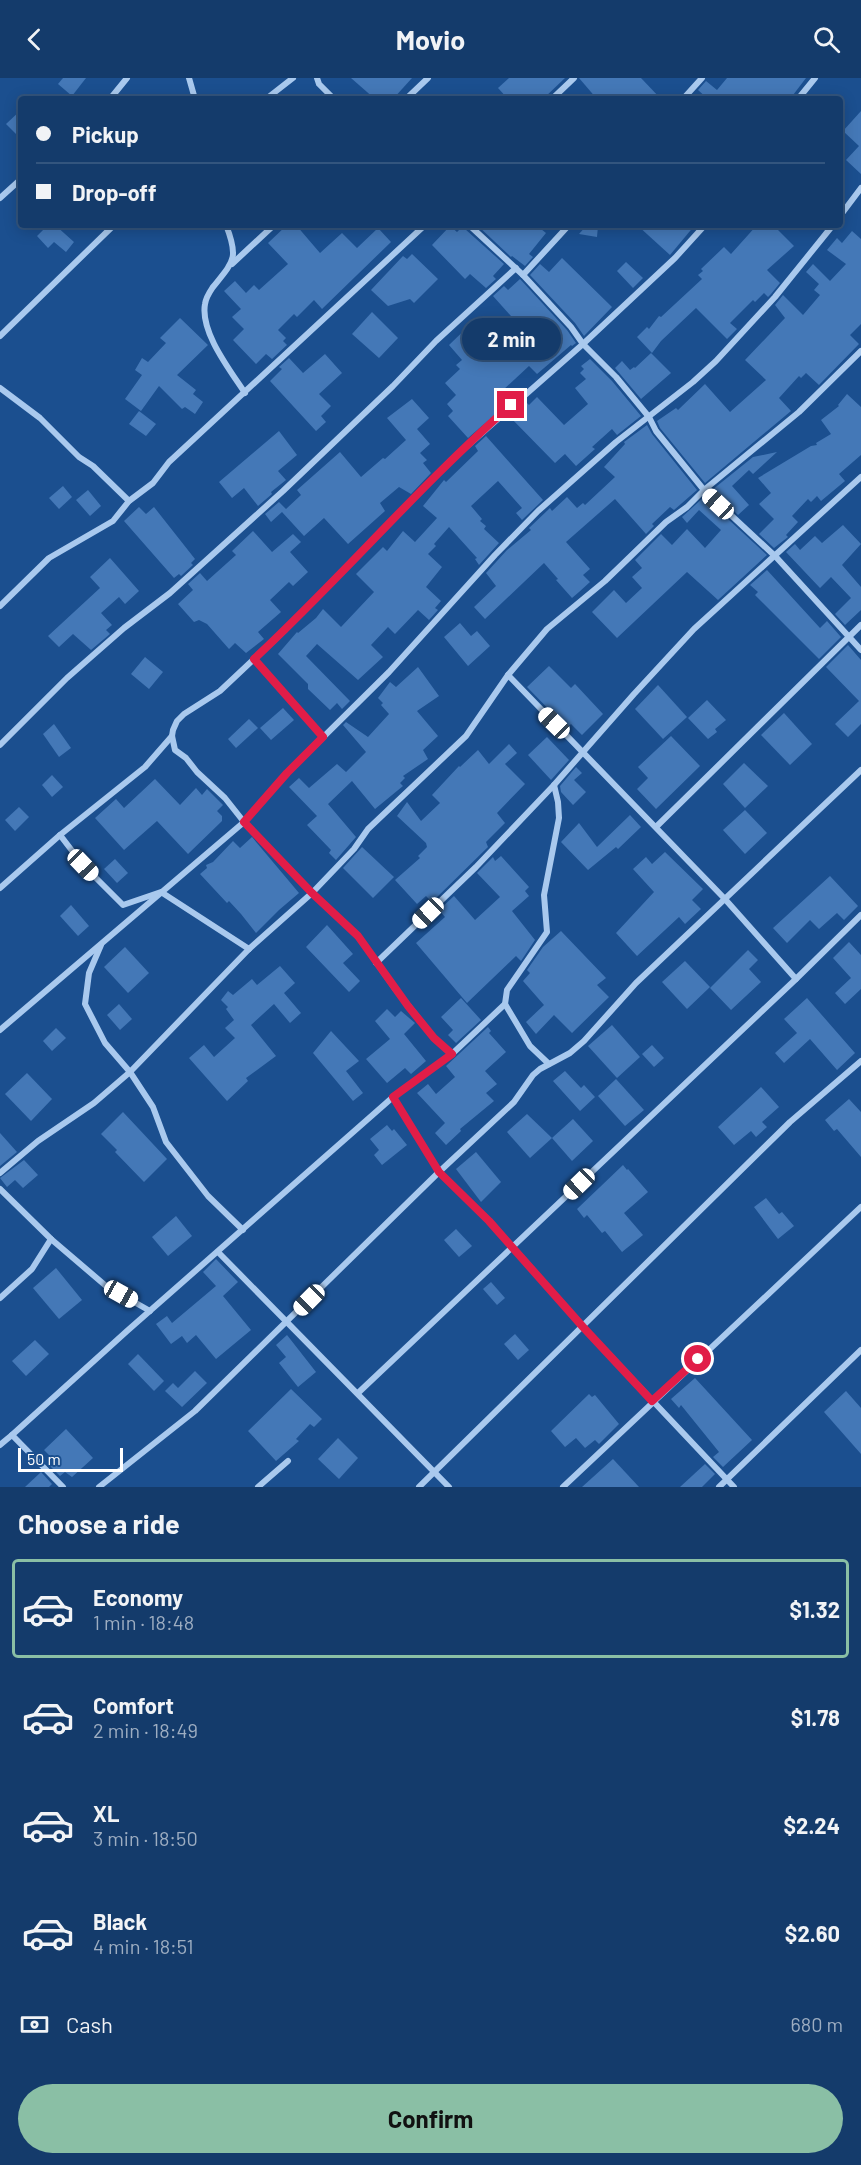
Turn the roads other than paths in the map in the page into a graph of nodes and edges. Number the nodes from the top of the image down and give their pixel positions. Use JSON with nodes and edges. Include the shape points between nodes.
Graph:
{"nodes":[{"id":1,"x":127,"y":78,"type":"edge"},
{"id":2,"x":189,"y":78,"type":"edge"},
{"id":3,"x":293,"y":78,"type":"edge"},
{"id":4,"x":317,"y":78,"type":"edge"},
{"id":5,"x":428,"y":78,"type":"edge"},
{"id":6,"x":574,"y":78,"type":"edge"},
{"id":7,"x":702,"y":78,"type":"edge"},
{"id":8,"x":815,"y":78,"type":"edge"},
{"id":9,"x":112,"y":96,"type":"edge"},
{"id":10,"x":194,"y":96,"type":"edge"},
{"id":11,"x":270,"y":96,"type":"edge"},
{"id":12,"x":331,"y":96,"type":"edge"},
{"id":13,"x":409,"y":96,"type":"edge"},
{"id":14,"x":555,"y":96,"type":"edge"},
{"id":15,"x":686,"y":96,"type":"edge"},
{"id":16,"x":800,"y":96,"type":"edge"},
{"id":17,"x":18,"y":182,"type":"edge"},
{"id":18,"x":861,"y":188,"type":"edge"},
{"id":19,"x":0,"y":198,"type":"edge"},
{"id":20,"x":843,"y":212,"type":"edge"},
{"id":21,"x":111,"y":228,"type":"edge"},
{"id":22,"x":227,"y":228,"type":"edge"},
{"id":23,"x":271,"y":228,"type":"edge"},
{"id":24,"x":421,"y":228,"type":"edge"},
{"id":25,"x":473,"y":228,"type":"edge"},
{"id":26,"x":566,"y":228,"type":"edge"},
{"id":27,"x":702,"y":228,"type":"edge"},
{"id":28,"x":831,"y":228,"type":"edge"},
{"id":29,"x":232,"y":264,"type":"junction"},
{"id":30,"x":516,"y":268,"type":"junction"},
{"id":31,"x":523,"y":275,"type":"junction"},
{"id":32,"x":0,"y":336,"type":"edge"},
{"id":33,"x":583,"y":344,"type":"junction"},
{"id":34,"x":861,"y":351,"type":"edge"},
{"id":35,"x":0,"y":388,"type":"edge"},
{"id":36,"x":245,"y":393,"type":"junction"},
{"id":37,"x":649,"y":417,"type":"junction"},
{"id":38,"x":861,"y":477,"type":"edge"},
{"id":39,"x":704,"y":490,"type":"junction"},
{"id":40,"x":129,"y":501,"type":"junction"},
{"id":41,"x":776,"y":557,"type":"junction"},
{"id":42,"x":0,"y":606,"type":"edge"},
{"id":43,"x":861,"y":625,"type":"edge"},
{"id":44,"x":848,"y":637,"type":"junction"},
{"id":45,"x":861,"y":650,"type":"edge"},
{"id":46,"x":254,"y":659,"type":"junction"},
{"id":47,"x":508,"y":675,"type":"junction"},
{"id":48,"x":171,"y":736,"type":"junction"},
{"id":49,"x":323,"y":737,"type":"junction"},
{"id":50,"x":0,"y":745,"type":"edge"},
{"id":51,"x":583,"y":752,"type":"junction"},
{"id":52,"x":861,"y":770,"type":"edge"},
{"id":53,"x":554,"y":785,"type":"junction"},
{"id":54,"x":244,"y":822,"type":"junction"},
{"id":55,"x":656,"y":827,"type":"junction"},
{"id":56,"x":60,"y":835,"type":"junction"},
{"id":57,"x":0,"y":888,"type":"edge"},
{"id":58,"x":161,"y":892,"type":"junction"},
{"id":59,"x":312,"y":893,"type":"junction"},
{"id":60,"x":724,"y":898,"type":"junction"},
{"id":61,"x":861,"y":915,"type":"edge"},
{"id":62,"x":102,"y":942,"type":"junction"},
{"id":63,"x":249,"y":949,"type":"junction"},
{"id":64,"x":376,"y":963,"type":"junction"},
{"id":65,"x":796,"y":979,"type":"junction"},
{"id":66,"x":505,"y":1004,"type":"junction"},
{"id":67,"x":0,"y":1030,"type":"edge"},
{"id":68,"x":452,"y":1054,"type":"junction"},
{"id":69,"x":861,"y":1061,"type":"edge"},
{"id":70,"x":549,"y":1064,"type":"junction"},
{"id":71,"x":130,"y":1072,"type":"junction"},
{"id":72,"x":393,"y":1097,"type":"junction"},
{"id":73,"x":439,"y":1172,"type":"junction"},
{"id":74,"x":0,"y":1173,"type":"edge"},
{"id":75,"x":0,"y":1189,"type":"edge"},
{"id":76,"x":861,"y":1207,"type":"edge"},
{"id":77,"x":243,"y":1230,"type":"junction"},
{"id":78,"x":51,"y":1239,"type":"junction"},
{"id":79,"x":513,"y":1247,"type":"junction"},
{"id":80,"x":218,"y":1252,"type":"junction"},
{"id":81,"x":0,"y":1298,"type":"edge"},
{"id":82,"x":150,"y":1311,"type":"junction"},
{"id":83,"x":287,"y":1321,"type":"junction"},
{"id":84,"x":583,"y":1327,"type":"junction"},
{"id":85,"x":861,"y":1350,"type":"edge"},
{"id":86,"x":358,"y":1393,"type":"junction"},
{"id":87,"x":652,"y":1401,"type":"junction"},
{"id":88,"x":12,"y":1435,"type":"junction"},
{"id":89,"x":0,"y":1445,"type":"edge"},
{"id":90,"x":288,"y":1461,"type":"dead end"},
{"id":91,"x":435,"y":1473,"type":"junction"},
{"id":92,"x":727,"y":1480,"type":"junction"},
{"id":93,"x":63,"y":1487,"type":"edge"},
{"id":94,"x":99,"y":1487,"type":"edge"},
{"id":95,"x":258,"y":1487,"type":"edge"},
{"id":96,"x":419,"y":1487,"type":"edge"},
{"id":97,"x":449,"y":1487,"type":"edge"},
{"id":98,"x":563,"y":1487,"type":"edge"},
{"id":99,"x":718,"y":1487,"type":"edge"},
{"id":100,"x":734,"y":1487,"type":"edge"}],
"edges":[{"from":1,"to":9,"type":"street"},
{"from":2,"to":10,"type":"street"},
{"from":3,"to":11,"type":"street"},
{"from":4,"to":12,"type":"street"},
{"from":5,"to":13,"type":"street"},
{"from":6,"to":14,"type":"street"},
{"from":7,"to":15,"type":"street"},
{"from":8,"to":16,"type":"street"},
{"from":17,"to":19,"type":"street"},
{"from":18,"to":20,"type":"street"},
{"from":21,"to":32,"type":"street"},
{"from":22,"to":29,"type":"street","via":[[234,244]]},
{"from":23,"to":29,"type":"street"},
{"from":24,"to":36,"type":"street"},
{"from":25,"to":30,"type":"street"},
{"from":26,"to":31,"type":"street"},
{"from":27,"to":33,"type":"street"},
{"from":28,"to":37,"type":"street","via":[[716,361]]},
{"from":29,"to":36,"type":"street","via":[[204,305],[206,322],[219,353]]},
{"from":30,"to":31,"type":"street"},
{"from":30,"to":50,"type":"street","via":[[283,491],[170,593],[67,678]]},
{"from":31,"to":33,"type":"street"},
{"from":33,"to":37,"type":"street"},
{"from":33,"to":46,"type":"street","via":[[448,463]]},
{"from":34,"to":39,"type":"street","via":[[799,412]]},
{"from":35,"to":40,"type":"street","via":[[40,418]]},
{"from":36,"to":40,"type":"street","via":[[169,462],[153,483]]},
{"from":37,"to":39,"type":"street"},
{"from":37,"to":49,"type":"street","via":[[538,511],[389,672]]},
{"from":38,"to":41,"type":"street"},
{"from":39,"to":41,"type":"street"},
{"from":39,"to":47,"type":"street","via":[[547,629]]},
{"from":40,"to":42,"type":"street","via":[[113,520],[48,558]]},
{"from":41,"to":44,"type":"street"},
{"from":41,"to":51,"type":"street","via":[[694,629]]},
{"from":43,"to":44,"type":"street"},
{"from":44,"to":45,"type":"street"},
{"from":44,"to":55,"type":"street"},
{"from":46,"to":48,"type":"street","via":[[220,691],[184,714]]},
{"from":46,"to":49,"type":"street"},
{"from":47,"to":51,"type":"street"},
{"from":47,"to":59,"type":"street","via":[[466,736],[368,829]]},
{"from":48,"to":54,"type":"street","via":[[175,750]]},
{"from":48,"to":56,"type":"street","via":[[145,767]]},
{"from":49,"to":54,"type":"street"},
{"from":51,"to":53,"type":"street"},
{"from":51,"to":55,"type":"street"},
{"from":52,"to":60,"type":"street"},
{"from":53,"to":64,"type":"street"},
{"from":53,"to":66,"type":"street","via":[[559,818],[544,894],[547,932],[507,990]]},
{"from":54,"to":58,"type":"street"},
{"from":54,"to":59,"type":"street"},
{"from":55,"to":60,"type":"street"},
{"from":56,"to":57,"type":"street"},
{"from":56,"to":58,"type":"street","via":[[123,905]]},
{"from":58,"to":62,"type":"street"},
{"from":58,"to":63,"type":"street"},
{"from":59,"to":63,"type":"street"},
{"from":59,"to":64,"type":"street","via":[[358,936]]},
{"from":60,"to":65,"type":"street"},
{"from":60,"to":70,"type":"street","via":[[636,983],[584,1041]]},
{"from":61,"to":65,"type":"street"},
{"from":62,"to":67,"type":"street"},
{"from":62,"to":71,"type":"street","via":[[89,973],[85,1004],[105,1043]]},
{"from":63,"to":71,"type":"street"},
{"from":64,"to":68,"type":"street","via":[[434,1038]]},
{"from":65,"to":79,"type":"street"},
{"from":66,"to":68,"type":"street"},
{"from":66,"to":70,"type":"street","via":[[530,1046]]},
{"from":68,"to":72,"type":"street"},
{"from":69,"to":84,"type":"street","via":[[790,1122]]},
{"from":70,"to":73,"type":"street","via":[[533,1075],[514,1102]]},
{"from":71,"to":74,"type":"street"},
{"from":71,"to":77,"type":"street","via":[[153,1107],[166,1142],[208,1196]]},
{"from":72,"to":73,"type":"street"},
{"from":72,"to":77,"type":"street"},
{"from":73,"to":79,"type":"street"},
{"from":73,"to":83,"type":"street"},
{"from":75,"to":78,"type":"street"},
{"from":76,"to":87,"type":"street"},
{"from":77,"to":80,"type":"street"},
{"from":78,"to":81,"type":"street","via":[[32,1269]]},
{"from":78,"to":82,"type":"street","via":[[106,1286]]},
{"from":79,"to":84,"type":"street"},
{"from":79,"to":86,"type":"street"},
{"from":80,"to":82,"type":"street"},
{"from":80,"to":83,"type":"street"},
{"from":82,"to":88,"type":"street"},
{"from":83,"to":86,"type":"street"},
{"from":83,"to":94,"type":"street","via":[[195,1411]]},
{"from":84,"to":87,"type":"street"},
{"from":84,"to":91,"type":"street"},
{"from":85,"to":92,"type":"street"},
{"from":86,"to":91,"type":"street"},
{"from":87,"to":92,"type":"street"},
{"from":87,"to":98,"type":"street"},
{"from":88,"to":89,"type":"street"},
{"from":88,"to":93,"type":"street"},
{"from":90,"to":95,"type":"street"},
{"from":91,"to":96,"type":"street"},
{"from":91,"to":97,"type":"street"},
{"from":92,"to":99,"type":"street"},
{"from":92,"to":100,"type":"street"}]}
